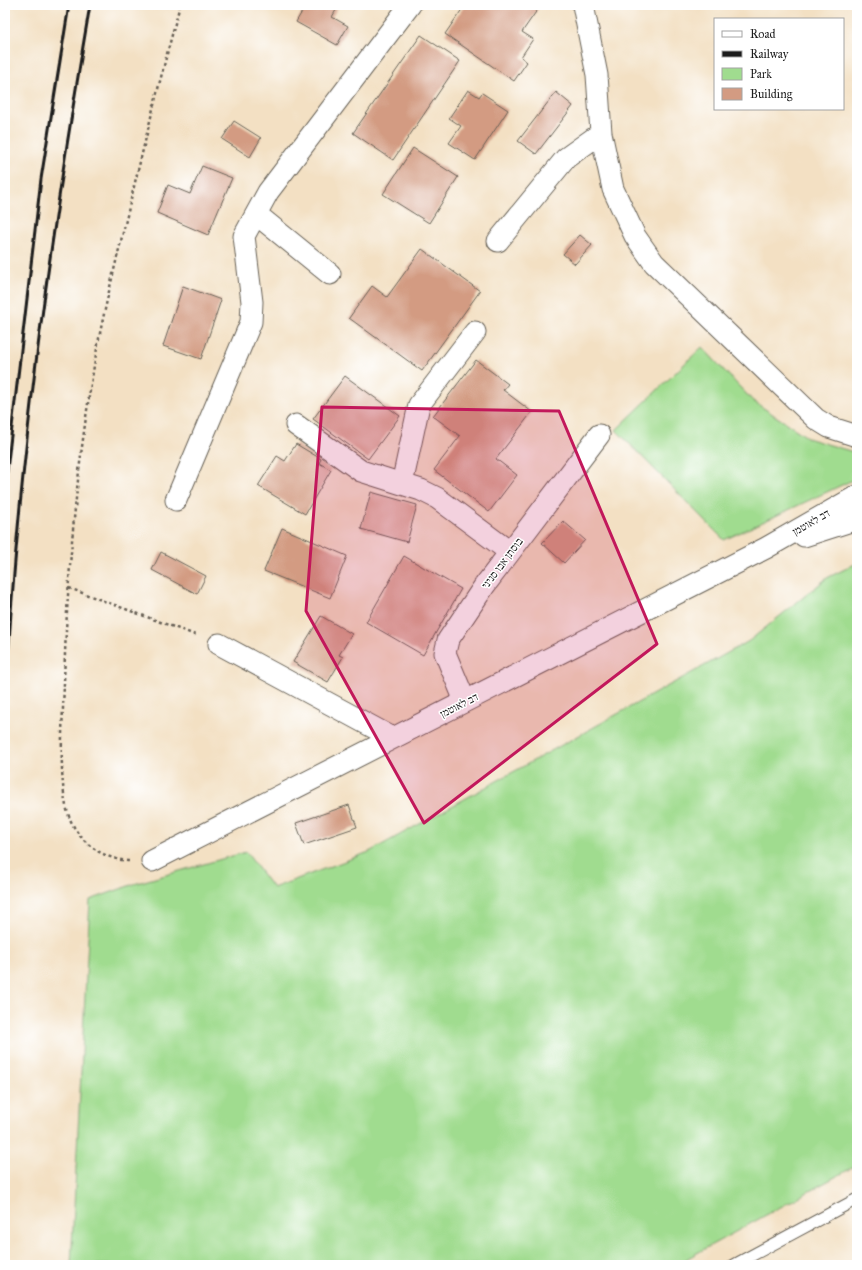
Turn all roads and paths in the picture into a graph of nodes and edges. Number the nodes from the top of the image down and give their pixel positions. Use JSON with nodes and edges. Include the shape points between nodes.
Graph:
{"nodes":[{"id":1,"x":180,"y":5,"type":"edge"},
{"id":2,"x":410,"y":5,"type":"edge"},
{"id":3,"x":583,"y":5,"type":"edge"},
{"id":4,"x":600,"y":133,"type":"junction"},
{"id":5,"x":256,"y":214,"type":"junction"},
{"id":6,"x":498,"y":240,"type":"dead end"},
{"id":7,"x":330,"y":274,"type":"dead end"},
{"id":8,"x":475,"y":332,"type":"dead end"},
{"id":9,"x":296,"y":425,"type":"dead end"},
{"id":10,"x":599,"y":435,"type":"dead end"},
{"id":11,"x":857,"y":436,"type":"edge"},
{"id":12,"x":402,"y":484,"type":"junction"},
{"id":13,"x":857,"y":496,"type":"edge"},
{"id":14,"x":176,"y":500,"type":"dead end"},
{"id":15,"x":857,"y":519,"type":"edge"},
{"id":16,"x":766,"y":548,"type":"junction"},
{"id":17,"x":510,"y":552,"type":"junction"},
{"id":18,"x":69,"y":588,"type":"junction"},
{"id":19,"x":220,"y":644,"type":"joint"},
{"id":20,"x":465,"y":701,"type":"junction"},
{"id":21,"x":393,"y":738,"type":"junction"},
{"id":22,"x":152,"y":861,"type":"joint"},
{"id":23,"x":857,"y":1199,"type":"edge"},
{"id":24,"x":746,"y":1262,"type":"edge"},
{"id":25,"x":734,"y":1265,"type":"edge"}],
"edges":[{"from":1,"to":18,"type":"path","via":[[109,290],[93,370],[81,456]]},
{"from":2,"to":5,"type":"street","via":[[268,192]]},
{"from":3,"to":4,"type":"street","via":[[598,75]]},
{"from":4,"to":6,"type":"street","via":[[566,158]]},
{"from":4,"to":11,"type":"street","via":[[613,189],[635,236],[654,263],[816,419],[829,427]]},
{"from":5,"to":7,"type":"street"},
{"from":5,"to":14,"type":"street","via":[[244,236],[252,302],[251,322]]},
{"from":8,"to":12,"type":"street","via":[[419,405]]},
{"from":9,"to":12,"type":"street","via":[[361,471]]},
{"from":10,"to":17,"type":"street","name":"בוסתן אבו סניני"},
{"from":12,"to":17,"type":"street","via":[[438,498]]},
{"from":13,"to":16,"type":"street","name":"דב לאוטמן"},
{"from":15,"to":16,"type":"street","name":"דב לאוטמן"},
{"from":16,"to":20,"type":"street","name":"דב לאוטמן"},
{"from":17,"to":20,"type":"street","name":"בוסתן אבו סניני","via":[[448,640],[445,653]]},
{"from":18,"to":19,"type":"path"},
{"from":18,"to":22,"type":"path","via":[[63,709],[63,792],[66,806],[77,831],[96,850],[121,860]]},
{"from":19,"to":21,"type":"street"},
{"from":20,"to":21,"type":"street","name":"דב לאוטמן"},
{"from":21,"to":22,"type":"street","name":"דב לאוטמן"},
{"from":23,"to":24,"type":"lane"},
{"from":24,"to":25,"type":"lane"}]}
